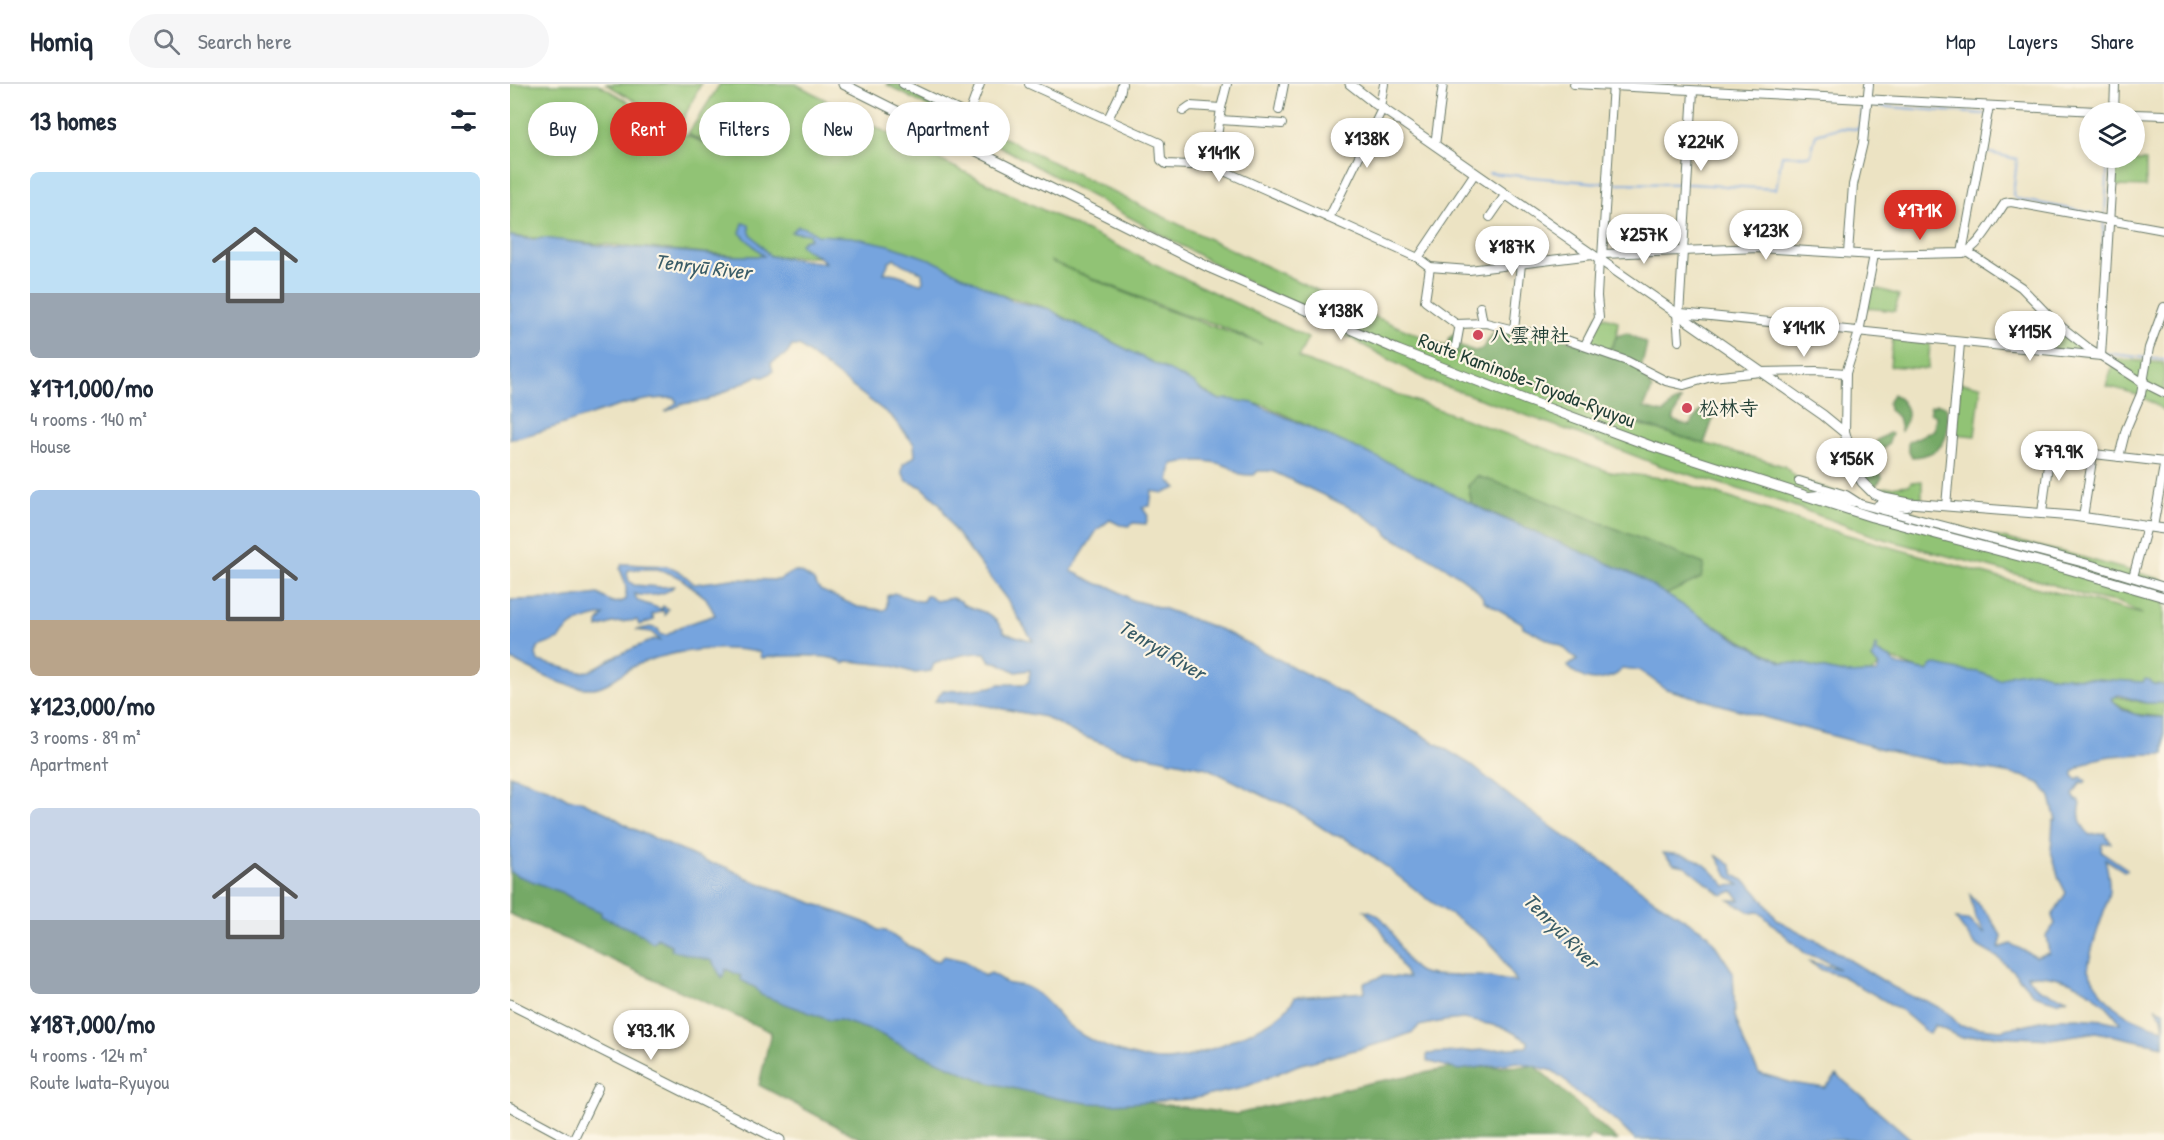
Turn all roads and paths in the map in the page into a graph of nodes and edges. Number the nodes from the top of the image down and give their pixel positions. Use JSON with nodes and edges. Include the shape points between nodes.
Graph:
{"nodes":[{"id":1,"x":843,"y":84,"type":"edge"},
{"id":2,"x":903,"y":84,"type":"edge"},
{"id":3,"x":980,"y":84,"type":"edge"},
{"id":4,"x":1029,"y":84,"type":"edge"},
{"id":5,"x":1122,"y":84,"type":"edge"},
{"id":6,"x":1227,"y":84,"type":"edge"},
{"id":7,"x":1284,"y":84,"type":"edge"},
{"id":8,"x":1350,"y":84,"type":"edge"},
{"id":9,"x":1383,"y":84,"type":"edge"},
{"id":10,"x":1443,"y":84,"type":"edge"},
{"id":11,"x":1574,"y":84,"type":"edge"},
{"id":12,"x":1869,"y":84,"type":"edge"},
{"id":13,"x":2115,"y":84,"type":"edge"},
{"id":14,"x":1613,"y":85,"type":"edge"},
{"id":15,"x":1738,"y":88,"type":"edge"},
{"id":16,"x":1693,"y":91,"type":"junction"},
{"id":17,"x":1866,"y":99,"type":"junction"},
{"id":18,"x":2115,"y":102,"type":"edge"},
{"id":19,"x":1989,"y":106,"type":"junction"},
{"id":20,"x":1221,"y":108,"type":"junction"},
{"id":21,"x":1381,"y":108,"type":"junction"},
{"id":22,"x":1279,"y":110,"type":"dead end"},
{"id":23,"x":2079,"y":110,"type":"edge"},
{"id":24,"x":1183,"y":111,"type":"dead end"},
{"id":25,"x":2145,"y":114,"type":"edge"},
{"id":26,"x":2164,"y":115,"type":"edge"},
{"id":27,"x":1108,"y":119,"type":"junction"},
{"id":28,"x":1220,"y":120,"type":"junction"},
{"id":29,"x":1282,"y":124,"type":"dead end"},
{"id":30,"x":1435,"y":145,"type":"junction"},
{"id":31,"x":1214,"y":166,"type":"junction"},
{"id":32,"x":2112,"y":168,"type":"edge"},
{"id":33,"x":1475,"y":173,"type":"junction"},
{"id":34,"x":1506,"y":194,"type":"junction"},
{"id":35,"x":1490,"y":217,"type":"dead end"},
{"id":36,"x":1329,"y":218,"type":"junction"},
{"id":37,"x":2109,"y":219,"type":"junction"},
{"id":38,"x":2164,"y":230,"type":"edge"},
{"id":39,"x":1684,"y":252,"type":"junction"},
{"id":40,"x":1965,"y":252,"type":"junction"},
{"id":41,"x":1848,"y":253,"type":"junction"},
{"id":42,"x":1874,"y":255,"type":"junction"},
{"id":43,"x":1599,"y":257,"type":"junction"},
{"id":44,"x":1418,"y":258,"type":"junction"},
{"id":45,"x":1521,"y":264,"type":"junction"},
{"id":46,"x":1430,"y":267,"type":"junction"},
{"id":47,"x":1480,"y":307,"type":"dead end"},
{"id":48,"x":2164,"y":308,"type":"edge"},
{"id":49,"x":1679,"y":314,"type":"junction"},
{"id":50,"x":1483,"y":323,"type":"junction"},
{"id":51,"x":1460,"y":324,"type":"junction"},
{"id":52,"x":1514,"y":330,"type":"junction"},
{"id":53,"x":1859,"y":332,"type":"junction"},
{"id":54,"x":1679,"y":341,"type":"dead end"},
{"id":55,"x":1960,"y":343,"type":"junction"},
{"id":56,"x":1585,"y":345,"type":"junction"},
{"id":57,"x":1456,"y":346,"type":"dead end"},
{"id":58,"x":2101,"y":356,"type":"junction"},
{"id":59,"x":1761,"y":372,"type":"junction"},
{"id":60,"x":1846,"y":373,"type":"junction"},
{"id":61,"x":2142,"y":382,"type":"junction"},
{"id":62,"x":2164,"y":393,"type":"edge"},
{"id":63,"x":1845,"y":433,"type":"junction"},
{"id":64,"x":2093,"y":454,"type":"junction"},
{"id":65,"x":2119,"y":457,"type":"junction"},
{"id":66,"x":2164,"y":464,"type":"edge"},
{"id":67,"x":1799,"y":481,"type":"dead end"},
{"id":68,"x":1805,"y":496,"type":"junction"},
{"id":69,"x":1910,"y":503,"type":"junction"},
{"id":70,"x":1860,"y":504,"type":"junction"},
{"id":71,"x":1946,"y":506,"type":"junction"},
{"id":72,"x":2042,"y":513,"type":"junction"},
{"id":73,"x":2083,"y":517,"type":"junction"},
{"id":74,"x":2150,"y":527,"type":"junction"},
{"id":75,"x":2164,"y":529,"type":"edge"},
{"id":76,"x":2133,"y":577,"type":"junction"},
{"id":77,"x":2164,"y":587,"type":"edge"},
{"id":78,"x":2164,"y":597,"type":"edge"},
{"id":79,"x":510,"y":1004,"type":"edge"},
{"id":80,"x":598,"y":1088,"type":"dead end"},
{"id":81,"x":510,"y":1107,"type":"edge"},
{"id":82,"x":572,"y":1140,"type":"edge"},
{"id":83,"x":780,"y":1140,"type":"edge"}],
"edges":[{"from":1,"to":68,"type":"main road","name":"Route Kaminobe-Toyoda-Ryuyou","via":[[1210,268],[1322,318],[1536,404]]},
{"from":2,"to":3,"type":"street","via":[[964,113],[970,111]]},
{"from":4,"to":27,"type":"street"},
{"from":5,"to":27,"type":"street"},
{"from":6,"to":20,"type":"street"},
{"from":7,"to":22,"type":"street"},
{"from":8,"to":21,"type":"main road"},
{"from":9,"to":21,"type":"street"},
{"from":10,"to":30,"type":"street"},
{"from":11,"to":14,"type":"street"},
{"from":12,"to":17,"type":"street"},
{"from":13,"to":18,"type":"street"},
{"from":14,"to":16,"type":"street"},
{"from":14,"to":43,"type":"street"},
{"from":15,"to":16,"type":"street"},
{"from":15,"to":17,"type":"street"},
{"from":16,"to":39,"type":"street"},
{"from":17,"to":19,"type":"street"},
{"from":17,"to":41,"type":"street"},
{"from":19,"to":23,"type":"street"},
{"from":19,"to":40,"type":"street"},
{"from":20,"to":24,"type":"street","via":[[1190,106]]},
{"from":20,"to":28,"type":"street"},
{"from":21,"to":30,"type":"main road"},
{"from":21,"to":36,"type":"street"},
{"from":25,"to":26,"type":"street"},
{"from":27,"to":31,"type":"street","via":[[1160,143],[1161,160],[1166,164]]},
{"from":28,"to":29,"type":"street"},
{"from":28,"to":31,"type":"street"},
{"from":30,"to":33,"type":"main road"},
{"from":31,"to":36,"type":"street"},
{"from":32,"to":37,"type":"street"},
{"from":33,"to":34,"type":"main road"},
{"from":33,"to":44,"type":"street"},
{"from":34,"to":35,"type":"street"},
{"from":34,"to":43,"type":"main road"},
{"from":36,"to":44,"type":"street"},
{"from":37,"to":38,"type":"street"},
{"from":37,"to":40,"type":"street","via":[[2005,203],[1976,244]]},
{"from":37,"to":58,"type":"street"},
{"from":39,"to":41,"type":"street","via":[[1759,248]]},
{"from":39,"to":43,"type":"street"},
{"from":39,"to":49,"type":"street"},
{"from":40,"to":42,"type":"street"},
{"from":40,"to":58,"type":"street","via":[[2021,287],[2054,321]]},
{"from":41,"to":42,"type":"street"},
{"from":42,"to":53,"type":"street"},
{"from":43,"to":45,"type":"street"},
{"from":43,"to":49,"type":"main road"},
{"from":43,"to":56,"type":"street","via":[[1599,318]]},
{"from":44,"to":46,"type":"street"},
{"from":45,"to":46,"type":"street","via":[[1469,270]]},
{"from":45,"to":52,"type":"street"},
{"from":46,"to":51,"type":"street","via":[[1425,301]]},
{"from":47,"to":50,"type":"street"},
{"from":48,"to":61,"type":"street"},
{"from":49,"to":53,"type":"street"},
{"from":49,"to":54,"type":"street"},
{"from":49,"to":59,"type":"main road"},
{"from":50,"to":51,"type":"street"},
{"from":50,"to":52,"type":"street"},
{"from":51,"to":57,"type":"street"},
{"from":52,"to":56,"type":"street"},
{"from":53,"to":55,"type":"street"},
{"from":53,"to":60,"type":"street"},
{"from":55,"to":58,"type":"street"},
{"from":55,"to":71,"type":"street"},
{"from":56,"to":59,"type":"street","via":[[1651,375],[1684,384]]},
{"from":58,"to":61,"type":"street"},
{"from":59,"to":60,"type":"street"},
{"from":59,"to":63,"type":"main road"},
{"from":60,"to":63,"type":"street"},
{"from":61,"to":62,"type":"street"},
{"from":61,"to":65,"type":"street"},
{"from":63,"to":69,"type":"main road","via":[[1856,472],[1868,489],[1884,498]]},
{"from":64,"to":65,"type":"street"},
{"from":64,"to":72,"type":"street","via":[[2050,449]]},
{"from":64,"to":73,"type":"street"},
{"from":65,"to":66,"type":"street"},
{"from":66,"to":74,"type":"street"},
{"from":67,"to":70,"type":"street","via":[[1846,495]]},
{"from":68,"to":70,"type":"street"},
{"from":68,"to":78,"type":"main road","name":"Route Kaminobe-Toyoda-Ryuyou"},
{"from":69,"to":70,"type":"street","via":[[1907,507]]},
{"from":69,"to":71,"type":"main road"},
{"from":70,"to":76,"type":"street"},
{"from":71,"to":72,"type":"main road"},
{"from":72,"to":73,"type":"main road"},
{"from":73,"to":74,"type":"main road"},
{"from":74,"to":75,"type":"main road"},
{"from":74,"to":76,"type":"street"},
{"from":76,"to":77,"type":"street"},
{"from":79,"to":83,"type":"main road"},
{"from":80,"to":82,"type":"street"},
{"from":81,"to":82,"type":"street"}]}
